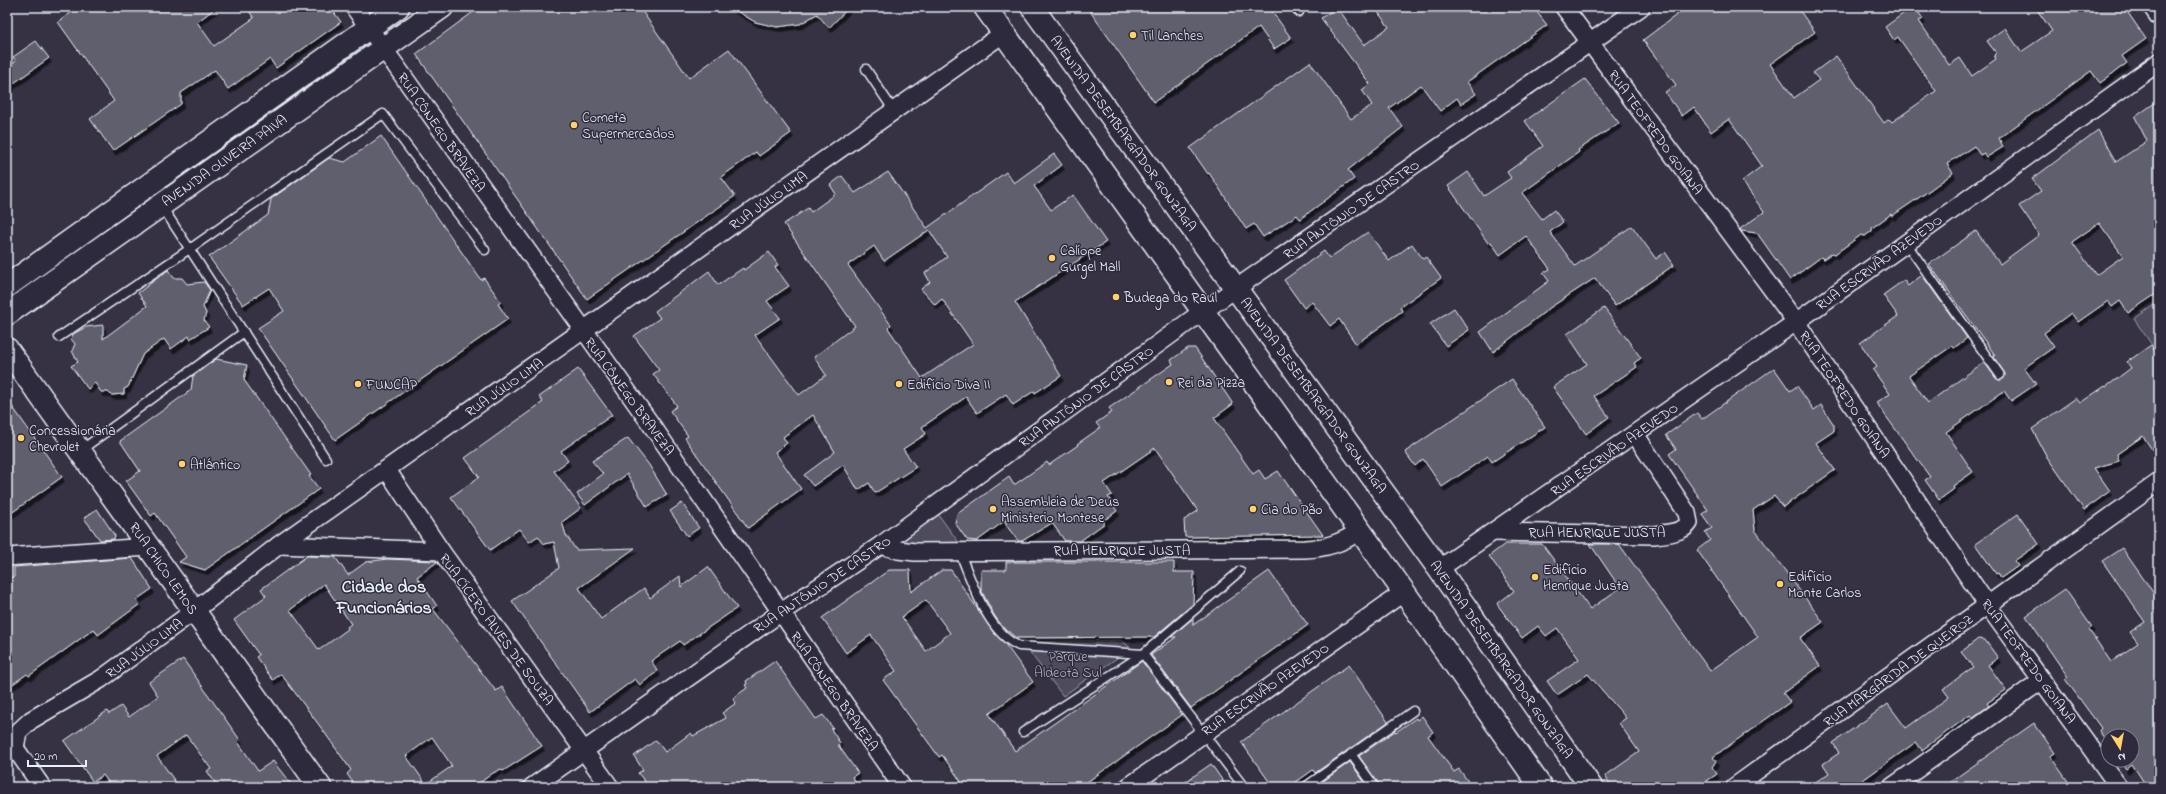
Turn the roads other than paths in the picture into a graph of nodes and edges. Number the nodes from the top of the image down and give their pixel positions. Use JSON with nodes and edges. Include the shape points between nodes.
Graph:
{"nodes":[{"id":1,"x":354,"y":7,"type":"edge"},
{"id":2,"x":398,"y":7,"type":"edge"},
{"id":3,"x":442,"y":7,"type":"edge"},
{"id":4,"x":985,"y":7,"type":"edge"},
{"id":5,"x":1564,"y":7,"type":"edge"},
{"id":6,"x":1641,"y":7,"type":"edge"},
{"id":7,"x":2152,"y":7,"type":"edge"},
{"id":8,"x":1036,"y":8,"type":"edge"},
{"id":9,"x":2159,"y":17,"type":"edge"},
{"id":10,"x":369,"y":28,"type":"junction"},
{"id":11,"x":1004,"y":33,"type":"junction"},
{"id":12,"x":1590,"y":43,"type":"junction"},
{"id":13,"x":383,"y":48,"type":"junction"},
{"id":14,"x":2159,"y":62,"type":"edge"},
{"id":15,"x":866,"y":69,"type":"dead end"},
{"id":16,"x":894,"y":111,"type":"junction"},
{"id":17,"x":161,"y":205,"type":"junction"},
{"id":18,"x":1906,"y":243,"type":"junction"},
{"id":19,"x":191,"y":248,"type":"junction"},
{"id":20,"x":485,"y":250,"type":"dead end"},
{"id":21,"x":7,"y":286,"type":"edge"},
{"id":22,"x":1237,"y":288,"type":"junction"},
{"id":23,"x":1202,"y":312,"type":"junction"},
{"id":24,"x":7,"y":314,"type":"edge"},
{"id":25,"x":1796,"y":322,"type":"junction"},
{"id":26,"x":583,"y":331,"type":"junction"},
{"id":27,"x":244,"y":332,"type":"junction"},
{"id":28,"x":59,"y":337,"type":"dead end"},
{"id":29,"x":7,"y":349,"type":"edge"},
{"id":30,"x":2000,"y":375,"type":"dead end"},
{"id":31,"x":1635,"y":434,"type":"junction"},
{"id":32,"x":80,"y":450,"type":"junction"},
{"id":33,"x":326,"y":459,"type":"dead end"},
{"id":34,"x":387,"y":470,"type":"junction"},
{"id":35,"x":2159,"y":482,"type":"edge"},
{"id":36,"x":1360,"y":531,"type":"junction"},
{"id":37,"x":1493,"y":532,"type":"junction"},
{"id":38,"x":279,"y":545,"type":"junction"},
{"id":39,"x":881,"y":545,"type":"junction"},
{"id":40,"x":148,"y":546,"type":"junction"},
{"id":41,"x":442,"y":551,"type":"junction"},
{"id":42,"x":959,"y":551,"type":"junction"},
{"id":43,"x":7,"y":557,"type":"edge"},
{"id":44,"x":1439,"y":569,"type":"junction"},
{"id":45,"x":1240,"y":571,"type":"dead end"},
{"id":46,"x":1404,"y":592,"type":"junction"},
{"id":47,"x":1988,"y":606,"type":"junction"},
{"id":48,"x":194,"y":611,"type":"junction"},
{"id":49,"x":780,"y":613,"type":"junction"},
{"id":50,"x":1143,"y":654,"type":"junction"},
{"id":51,"x":2042,"y":680,"type":"junction"},
{"id":52,"x":1412,"y":711,"type":"dead end"},
{"id":53,"x":1023,"y":732,"type":"dead end"},
{"id":54,"x":1203,"y":732,"type":"junction"},
{"id":55,"x":11,"y":749,"type":"edge"},
{"id":56,"x":585,"y":751,"type":"junction"},
{"id":57,"x":1351,"y":754,"type":"junction"},
{"id":58,"x":42,"y":787,"type":"edge"},
{"id":59,"x":320,"y":787,"type":"edge"},
{"id":60,"x":532,"y":787,"type":"edge"},
{"id":61,"x":610,"y":787,"type":"edge"},
{"id":62,"x":902,"y":787,"type":"edge"},
{"id":63,"x":1128,"y":787,"type":"edge"},
{"id":64,"x":1244,"y":787,"type":"edge"},
{"id":65,"x":1305,"y":787,"type":"edge"},
{"id":66,"x":1375,"y":787,"type":"edge"},
{"id":67,"x":1541,"y":787,"type":"edge"},
{"id":68,"x":1591,"y":787,"type":"edge"},
{"id":69,"x":1734,"y":787,"type":"edge"},
{"id":70,"x":1892,"y":787,"type":"edge"},
{"id":71,"x":2119,"y":787,"type":"edge"}],
"edges":[{"from":1,"to":10,"type":"street","name":"RUA CÔNEGO BRAVEZA"},
{"from":2,"to":10,"type":"main road","name":"AVENIDA OLIVEIRA PAIVA"},
{"from":3,"to":13,"type":"main road","name":"AVENIDA OLIVEIRA PAIVA"},
{"from":4,"to":11,"type":"main road"},
{"from":5,"to":12,"type":"street","name":"RUA TEOFREDO GOIANA"},
{"from":6,"to":12,"type":"street","name":"RUA ANTÔNIO DE CASTRO"},
{"from":7,"to":9,"type":"street"},
{"from":8,"to":22,"type":"main road","name":"AVENIDA DESEMBARGADOR GONZAGA"},
{"from":10,"to":13,"type":"street","name":"RUA CÔNEGO BRAVEZA"},
{"from":10,"to":21,"type":"main road","name":"AVENIDA OLIVEIRA PAIVA"},
{"from":11,"to":16,"type":"street","name":"RUA JÚLIO LIMA"},
{"from":11,"to":23,"type":"main road"},
{"from":12,"to":22,"type":"street","name":"RUA ANTÔNIO DE CASTRO"},
{"from":12,"to":25,"type":"street","name":"RUA TEOFREDO GOIANA"},
{"from":13,"to":17,"type":"main road","name":"AVENIDA OLIVEIRA PAIVA"},
{"from":13,"to":26,"type":"street","name":"RUA CÔNEGO BRAVEZA"},
{"from":14,"to":18,"type":"street","name":"RUA ESCRIVÃO AZEVEDO"},
{"from":15,"to":16,"type":"lane"},
{"from":16,"to":26,"type":"street","name":"RUA JÚLIO LIMA"},
{"from":17,"to":19,"type":"lane"},
{"from":17,"to":24,"type":"main road","name":"AVENIDA OLIVEIRA PAIVA"},
{"from":18,"to":25,"type":"street","name":"RUA ESCRIVÃO AZEVEDO"},
{"from":18,"to":30,"type":"lane"},
{"from":19,"to":20,"type":"lane","via":[[383,114]]},
{"from":19,"to":27,"type":"lane"},
{"from":19,"to":28,"type":"lane"},
{"from":22,"to":23,"type":"street","name":"RUA ANTÔNIO DE CASTRO"},
{"from":22,"to":44,"type":"main road","name":"AVENIDA DESEMBARGADOR GONZAGA"},
{"from":23,"to":36,"type":"main road"},
{"from":23,"to":39,"type":"street","name":"RUA ANTÔNIO DE CASTRO"},
{"from":25,"to":31,"type":"street","name":"RUA ESCRIVÃO AZEVEDO"},
{"from":25,"to":47,"type":"street","name":"RUA TEOFREDO GOIANA"},
{"from":26,"to":34,"type":"street","name":"RUA JÚLIO LIMA"},
{"from":26,"to":49,"type":"street","name":"RUA CÔNEGO BRAVEZA","via":[[655,430]]},
{"from":27,"to":32,"type":"lane"},
{"from":27,"to":33,"type":"lane"},
{"from":29,"to":32,"type":"main road","name":"RUA CHICO LEMOS"},
{"from":31,"to":37,"type":"street","name":"RUA ESCRIVÃO AZEVEDO"},
{"from":31,"to":37,"type":"street","name":"RUA HENRIQUE JUSTA","via":[[1687,513],[1687,526],[1672,532],[1652,535]]},
{"from":32,"to":40,"type":"main road","name":"RUA CHICO LEMOS"},
{"from":34,"to":38,"type":"street","name":"RUA JÚLIO LIMA"},
{"from":34,"to":41,"type":"street","name":"RUA CÍCERO ALVES DE SOUZA"},
{"from":35,"to":47,"type":"street","name":"RUA MARGARIDA DE QUEIROZ"},
{"from":36,"to":42,"type":"street","name":"RUA HENRIQUE JUSTA","via":[[1340,543],[1323,549]]},
{"from":36,"to":46,"type":"main road"},
{"from":37,"to":44,"type":"street","name":"RUA ESCRIVÃO AZEVEDO"},
{"from":38,"to":41,"type":"street"},
{"from":38,"to":48,"type":"street","name":"RUA JÚLIO LIMA"},
{"from":39,"to":42,"type":"street","name":"RUA HENRIQUE JUSTA","via":[[915,552]]},
{"from":39,"to":49,"type":"street","name":"RUA ANTÔNIO DE CASTRO"},
{"from":40,"to":43,"type":"street"},
{"from":40,"to":48,"type":"main road","name":"RUA CHICO LEMOS"},
{"from":41,"to":56,"type":"street","name":"RUA CÍCERO ALVES DE SOUZA"},
{"from":42,"to":50,"type":"lane","via":[[984,611],[1011,643],[1019,646]]},
{"from":44,"to":68,"type":"main road","name":"AVENIDA DESEMBARGADOR GONZAGA"},
{"from":45,"to":50,"type":"lane"},
{"from":46,"to":54,"type":"street","name":"RUA ESCRIVÃO AZEVEDO"},
{"from":46,"to":67,"type":"main road"},
{"from":47,"to":51,"type":"street","name":"RUA TEOFREDO GOIANA"},
{"from":47,"to":69,"type":"street","name":"RUA MARGARIDA DE QUEIROZ"},
{"from":48,"to":55,"type":"street","name":"RUA JÚLIO LIMA","via":[[101,679],[31,720],[18,732]]},
{"from":48,"to":59,"type":"main road","name":"RUA CHICO LEMOS"},
{"from":49,"to":56,"type":"street","name":"RUA ANTÔNIO DE CASTRO"},
{"from":49,"to":62,"type":"street","name":"RUA CÔNEGO BRAVEZA"},
{"from":50,"to":53,"type":"lane"},
{"from":50,"to":54,"type":"lane"},
{"from":51,"to":70,"type":"street"},
{"from":51,"to":71,"type":"street","name":"RUA TEOFREDO GOIANA"},
{"from":52,"to":57,"type":"lane"},
{"from":54,"to":63,"type":"street","name":"RUA ESCRIVÃO AZEVEDO"},
{"from":54,"to":64,"type":"lane"},
{"from":55,"to":58,"type":"street"},
{"from":56,"to":60,"type":"street","name":"RUA ANTÔNIO DE CASTRO"},
{"from":56,"to":61,"type":"street","name":"RUA CÍCERO ALVES DE SOUZA"},
{"from":57,"to":65,"type":"lane"},
{"from":57,"to":66,"type":"lane"}]}
